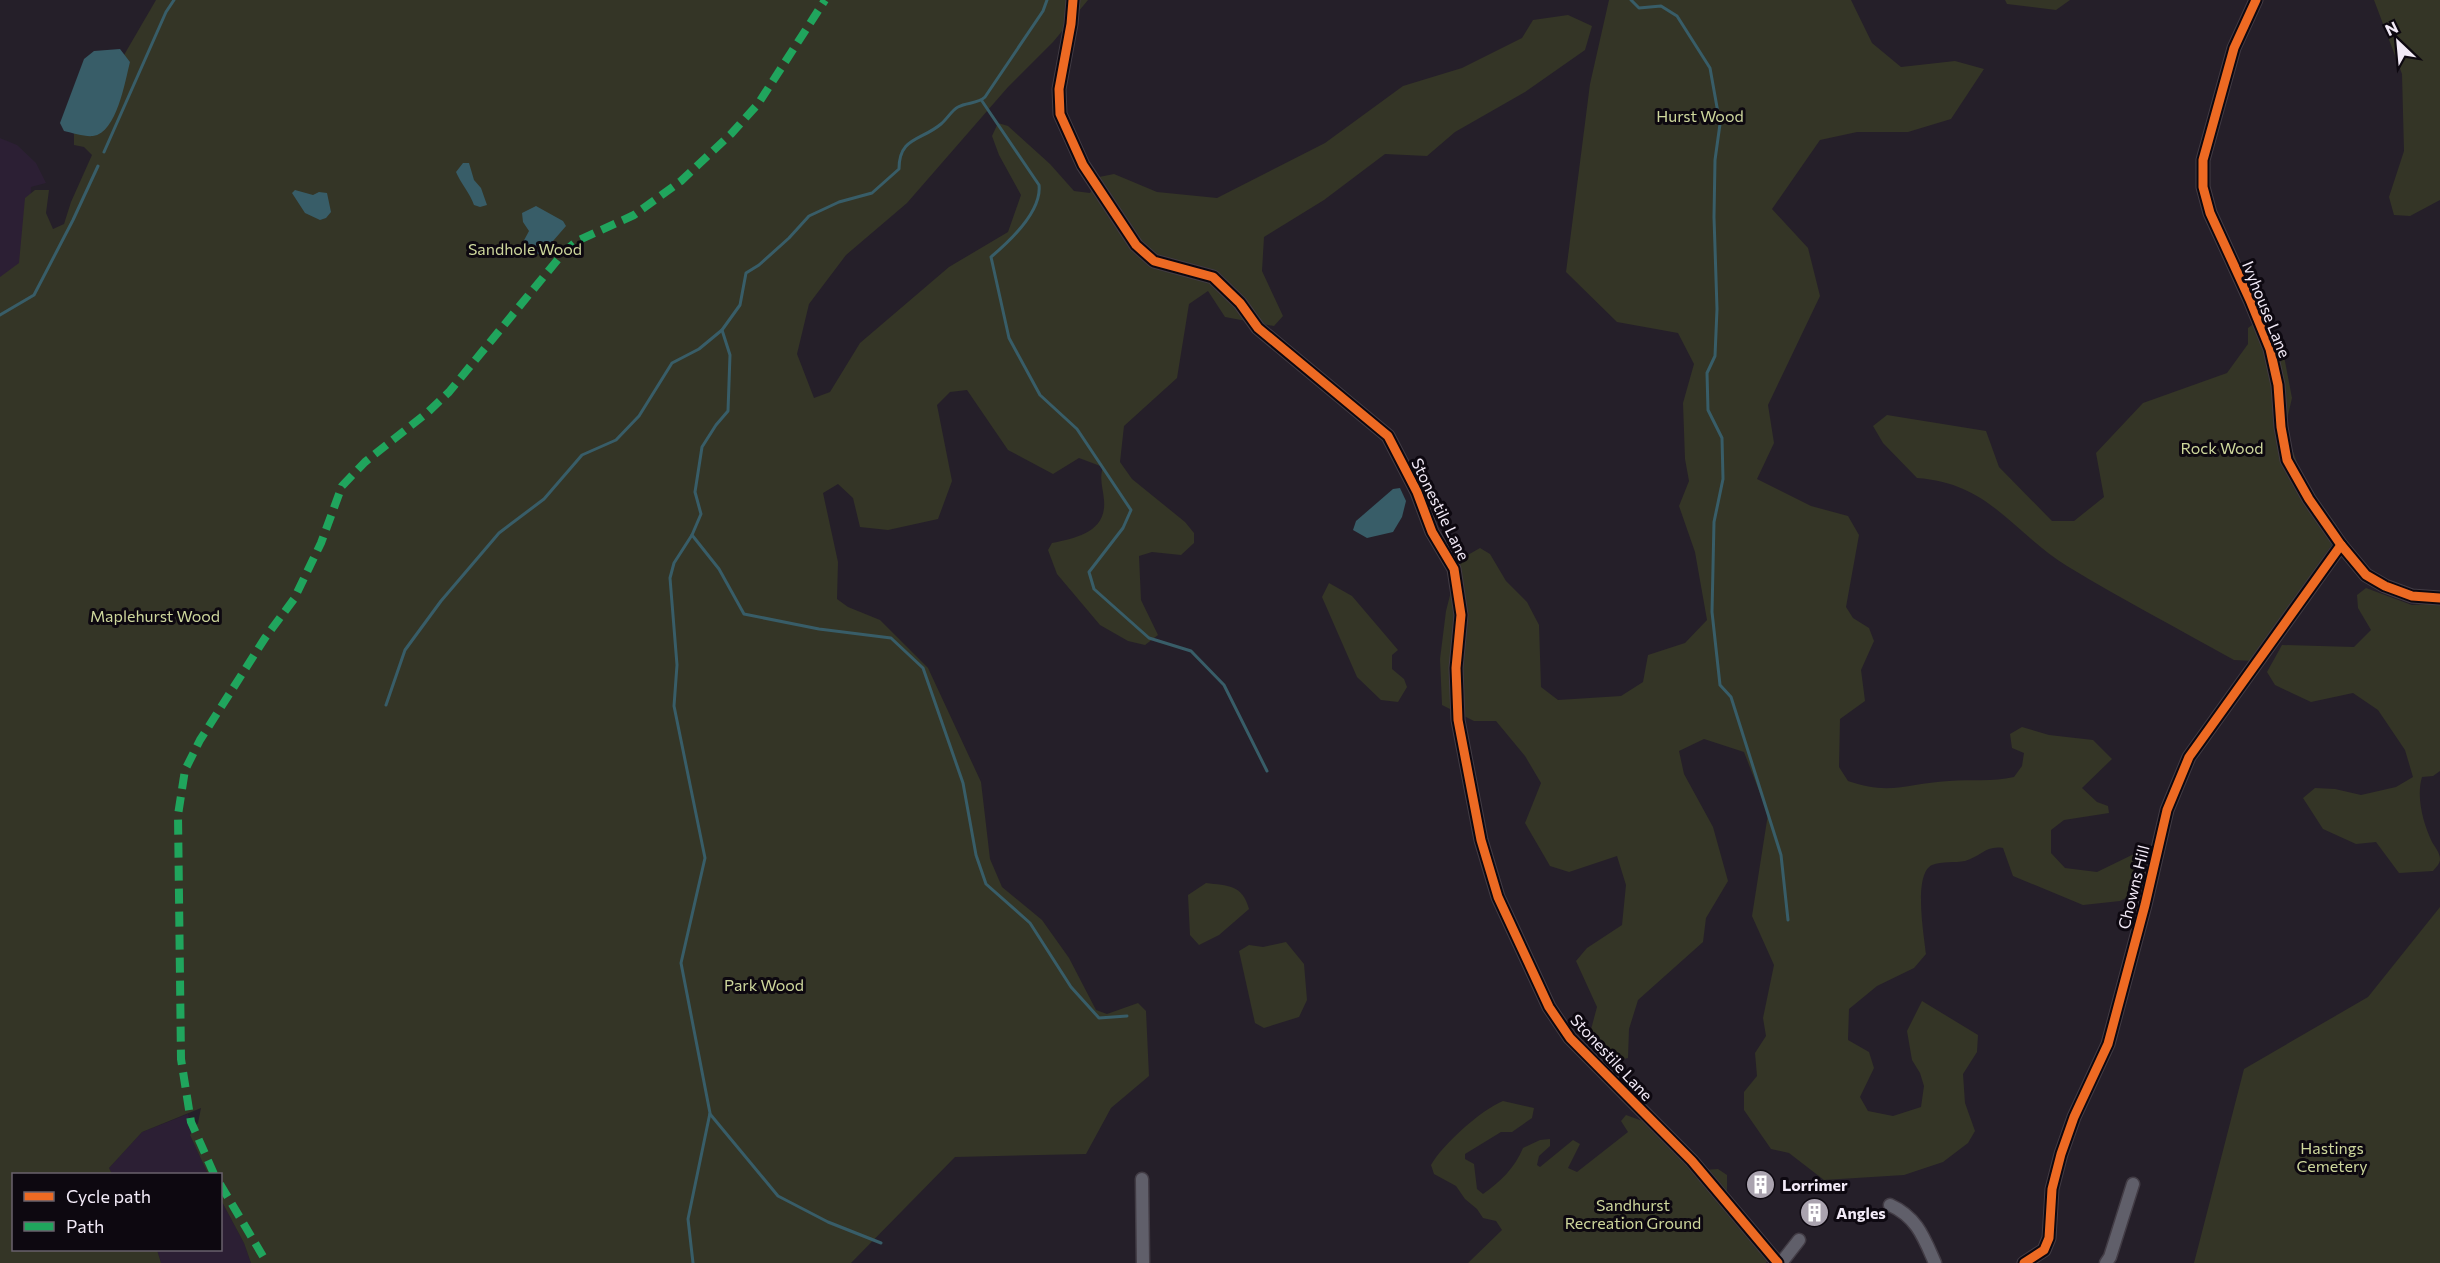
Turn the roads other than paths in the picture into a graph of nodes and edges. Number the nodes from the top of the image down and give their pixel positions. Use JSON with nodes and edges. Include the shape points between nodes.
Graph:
{"nodes":[{"id":1,"x":1073,"y":0,"type":"edge"},
{"id":2,"x":2256,"y":0,"type":"edge"},
{"id":3,"x":2341,"y":545,"type":"junction"},
{"id":4,"x":2440,"y":598,"type":"edge"},
{"id":5,"x":1142,"y":1179,"type":"dead end"},
{"id":6,"x":2133,"y":1184,"type":"dead end"},
{"id":7,"x":1890,"y":1205,"type":"dead end"},
{"id":8,"x":1798,"y":1240,"type":"dead end"},
{"id":9,"x":1143,"y":1263,"type":"edge"},
{"id":10,"x":1780,"y":1263,"type":"edge"},
{"id":11,"x":1935,"y":1263,"type":"edge"},
{"id":12,"x":2024,"y":1263,"type":"edge"},
{"id":13,"x":2106,"y":1263,"type":"edge"}],
"edges":[{"from":1,"to":10,"type":"street","name":"Stonestile Lane","via":[[1059,89],[1060,114],[1083,165],[1136,245],[1154,261],[1213,277],[1240,303],[1258,328],[1388,435],[1432,532],[1454,569],[1461,615],[1456,668],[1458,720],[1481,840],[1498,897],[1549,1007],[1570,1038],[1692,1161]]},
{"from":2,"to":3,"type":"street","name":"Ivyhouse Lane","via":[[2234,48],[2203,160],[2203,188],[2210,213],[2270,349],[2287,460]]},
{"from":3,"to":4,"type":"street","name":"Ivyhouse Lane","via":[[2366,575],[2385,586],[2412,596]]},
{"from":3,"to":12,"type":"street","name":"Chowns Hill","via":[[2189,757],[2167,810],[2108,1044],[2061,1154],[2052,1189],[2049,1238],[2044,1250]]},
{"from":5,"to":9,"type":"street"},
{"from":6,"to":13,"type":"street"},
{"from":7,"to":11,"type":"street","via":[[1911,1217],[1919,1227]]},
{"from":8,"to":10,"type":"street"}]}
